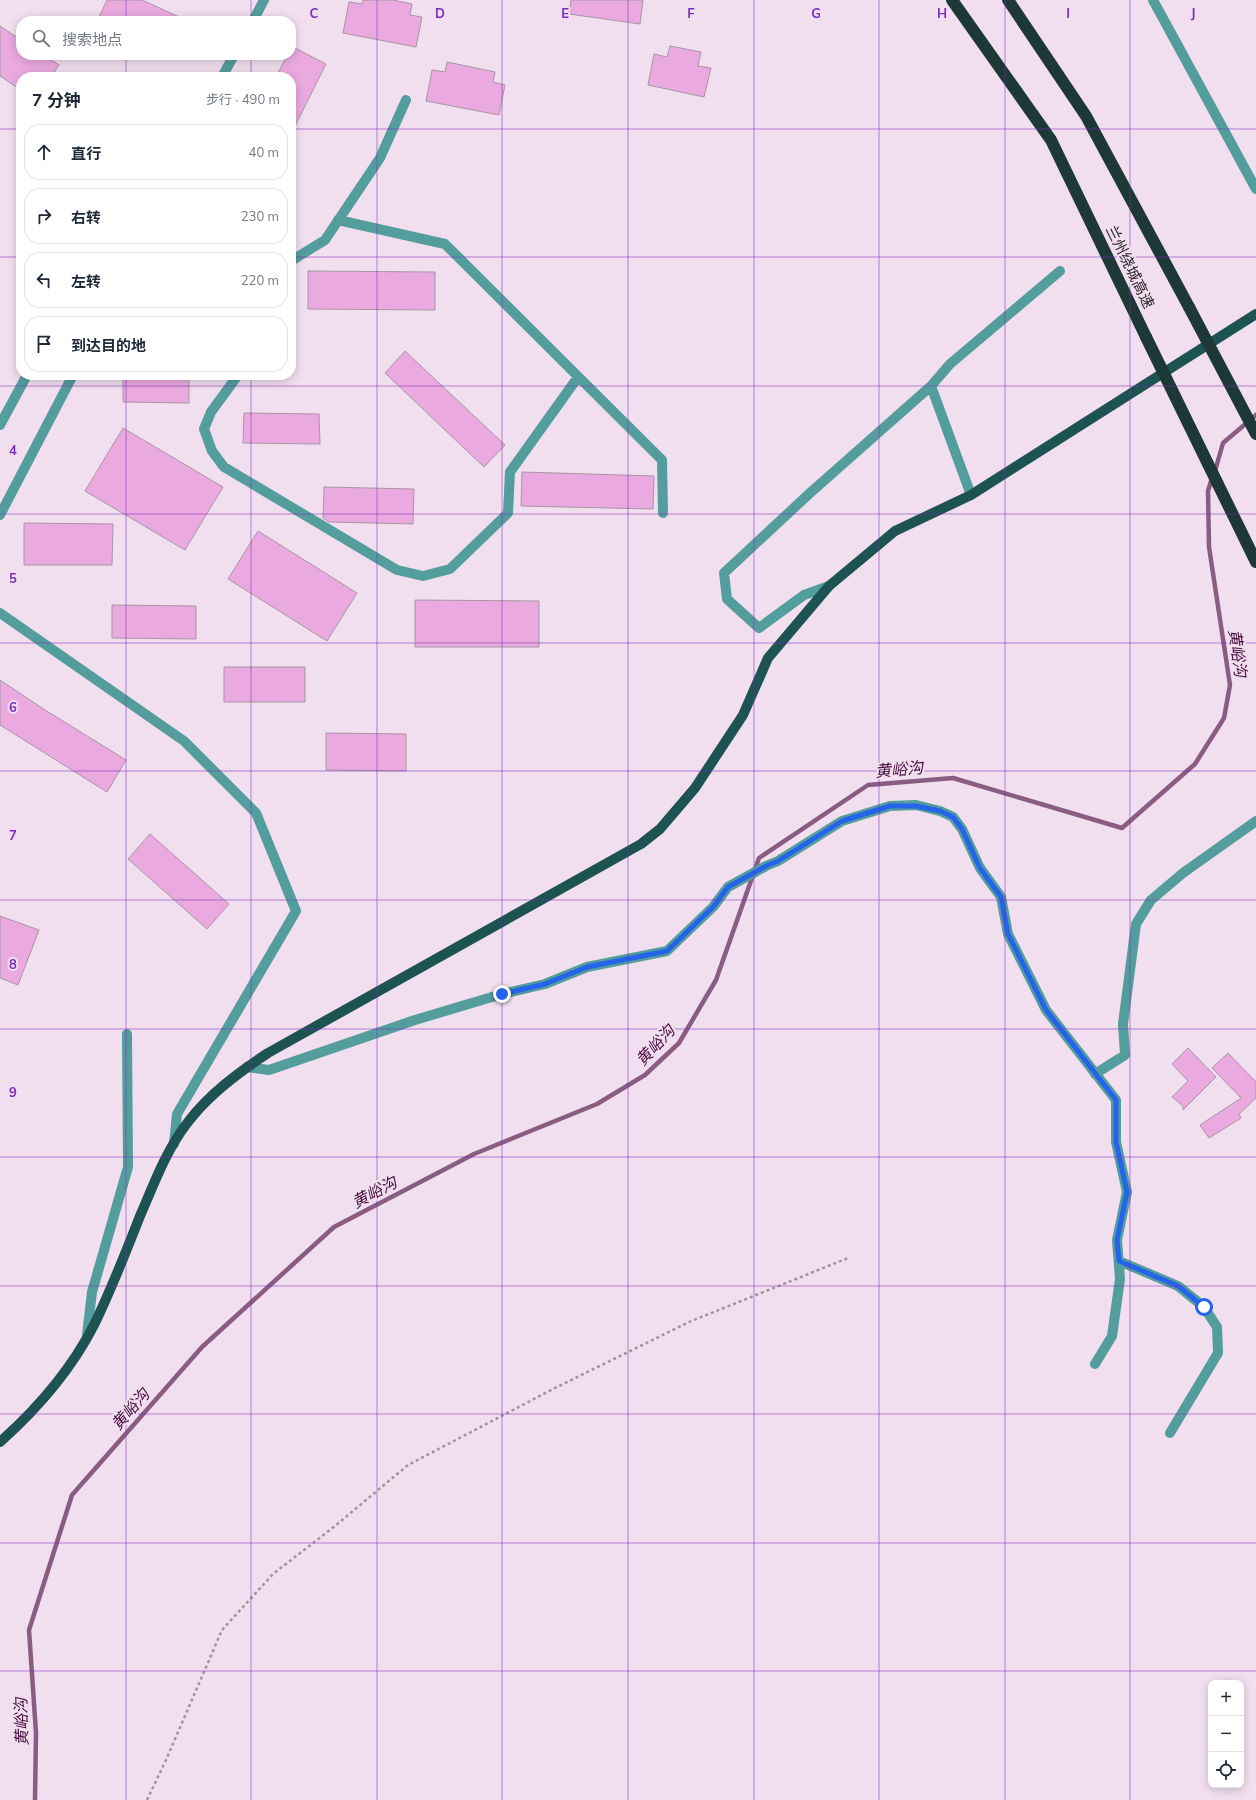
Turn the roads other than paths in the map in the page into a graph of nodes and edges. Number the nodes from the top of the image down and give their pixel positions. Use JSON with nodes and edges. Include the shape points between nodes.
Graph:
{"nodes":[{"id":1,"x":264,"y":0,"type":"edge"},
{"id":2,"x":952,"y":0,"type":"edge"},
{"id":3,"x":1008,"y":0,"type":"edge"},
{"id":4,"x":1153,"y":0,"type":"edge"},
{"id":5,"x":256,"y":16,"type":"edge"},
{"id":6,"x":231,"y":60,"type":"edge"},
{"id":7,"x":225,"y":72,"type":"edge"},
{"id":8,"x":406,"y":100,"type":"dead end"},
{"id":9,"x":1256,"y":189,"type":"edge"},
{"id":10,"x":338,"y":220,"type":"junction"},
{"id":11,"x":296,"y":258,"type":"edge"},
{"id":12,"x":1060,"y":270,"type":"dead end"},
{"id":13,"x":1256,"y":314,"type":"edge"},
{"id":14,"x":578,"y":377,"type":"junction"},
{"id":15,"x":24,"y":380,"type":"edge"},
{"id":16,"x":70,"y":380,"type":"edge"},
{"id":17,"x":234,"y":380,"type":"edge"},
{"id":18,"x":931,"y":386,"type":"junction"},
{"id":19,"x":0,"y":425,"type":"edge"},
{"id":20,"x":1256,"y":434,"type":"edge"},
{"id":21,"x":971,"y":495,"type":"junction"},
{"id":22,"x":663,"y":513,"type":"dead end"},
{"id":23,"x":0,"y":515,"type":"edge"},
{"id":24,"x":1256,"y":562,"type":"edge"},
{"id":25,"x":829,"y":586,"type":"junction"},
{"id":26,"x":0,"y":613,"type":"edge"},
{"id":27,"x":1256,"y":821,"type":"edge"},
{"id":28,"x":127,"y":1034,"type":"dead end"},
{"id":29,"x":247,"y":1067,"type":"junction"},
{"id":30,"x":1096,"y":1074,"type":"junction"},
{"id":31,"x":174,"y":1144,"type":"junction"},
{"id":32,"x":1119,"y":1261,"type":"junction"},
{"id":33,"x":87,"y":1335,"type":"junction"},
{"id":34,"x":1095,"y":1364,"type":"dead end"},
{"id":35,"x":1170,"y":1433,"type":"dead end"},
{"id":36,"x":0,"y":1442,"type":"edge"}],
"edges":[{"from":1,"to":5,"type":"street"},
{"from":2,"to":24,"type":"highway","name":"兰州绕城高速","bridge":true,"via":[[1051,140]]},
{"from":3,"to":20,"type":"highway","name":"兰州绕城高速","bridge":true,"via":[[1086,116]]},
{"from":4,"to":9,"type":"street"},
{"from":6,"to":7,"type":"street"},
{"from":8,"to":10,"type":"street","via":[[380,158]]},
{"from":10,"to":11,"type":"street","via":[[325,240]]},
{"from":10,"to":14,"type":"street","via":[[445,244]]},
{"from":12,"to":18,"type":"street","via":[[950,364]]},
{"from":13,"to":21,"type":"main road"},
{"from":14,"to":17,"type":"street","via":[[510,472],[508,513],[450,569],[423,576],[397,570],[224,466],[212,451],[204,429],[211,412]]},
{"from":14,"to":22,"type":"street","via":[[662,460]]},
{"from":15,"to":19,"type":"street"},
{"from":16,"to":23,"type":"street"},
{"from":18,"to":21,"type":"street"},
{"from":18,"to":25,"type":"street","via":[[724,573],[727,599],[759,628],[804,595]]},
{"from":21,"to":25,"type":"main road","via":[[895,530]]},
{"from":25,"to":29,"type":"main road","via":[[768,658],[744,715],[695,788],[660,829],[613,860]]},
{"from":26,"to":31,"type":"street","via":[[184,741],[256,813],[296,911],[177,1114]]},
{"from":27,"to":30,"type":"street","via":[[1183,873],[1151,900],[1136,924],[1123,1024],[1125,1055]]},
{"from":28,"to":33,"type":"street","via":[[128,1167],[92,1292]]},
{"from":29,"to":30,"type":"street","via":[[269,1070],[415,1020],[545,984],[587,967],[667,951],[713,907],[728,887],[778,861],[842,821],[890,806],[916,806],[940,811],[953,817],[962,829],[980,868],[1001,897],[1008,934],[1046,1010]]},
{"from":29,"to":31,"type":"main road","via":[[205,1103],[188,1122]]},
{"from":30,"to":32,"type":"street","via":[[1116,1100],[1116,1142],[1127,1192],[1117,1240]]},
{"from":31,"to":33,"type":"main road"},
{"from":32,"to":34,"type":"street","via":[[1120,1279],[1112,1336]]},
{"from":32,"to":35,"type":"street","via":[[1178,1286],[1204,1307],[1217,1327],[1218,1353]]},
{"from":33,"to":36,"type":"main road","via":[[51,1390]]}]}
